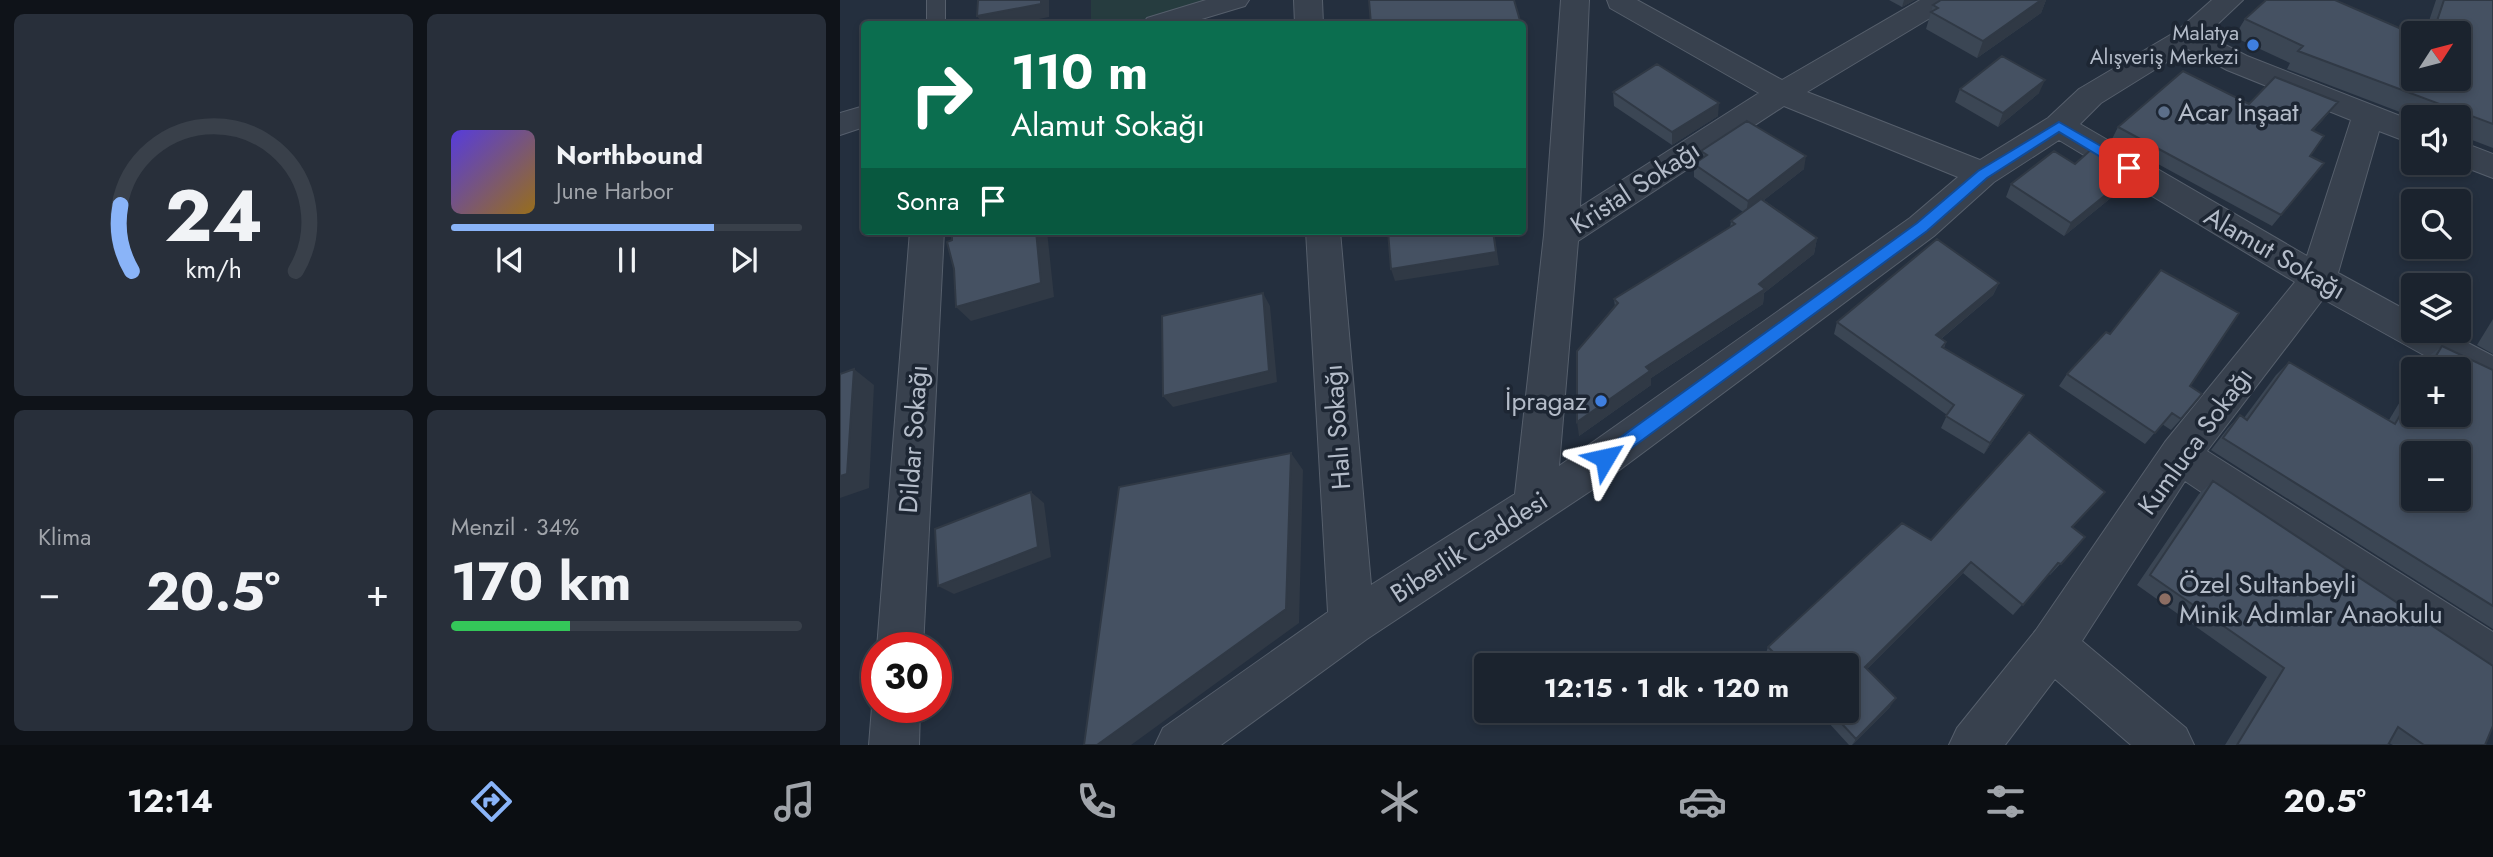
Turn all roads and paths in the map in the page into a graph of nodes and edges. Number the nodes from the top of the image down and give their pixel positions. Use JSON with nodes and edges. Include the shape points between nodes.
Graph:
{"nodes":[{"id":1,"x":936,"y":0,"type":"edge"},
{"id":2,"x":1235,"y":0,"type":"edge"},
{"id":3,"x":1308,"y":0,"type":"edge"},
{"id":4,"x":1940,"y":0,"type":"edge"},
{"id":5,"x":2229,"y":0,"type":"edge"},
{"id":6,"x":1621,"y":1,"type":"edge"},
{"id":7,"x":1574,"y":12,"type":"edge"},
{"id":8,"x":936,"y":21,"type":"edge"},
{"id":9,"x":1167,"y":21,"type":"edge"},
{"id":10,"x":1309,"y":21,"type":"edge"},
{"id":11,"x":2187,"y":37,"type":"junction"},
{"id":12,"x":1782,"y":93,"type":"junction"},
{"id":13,"x":2368,"y":114,"type":"junction"},
{"id":14,"x":861,"y":117,"type":"edge"},
{"id":15,"x":840,"y":124,"type":"edge"},
{"id":16,"x":2059,"y":126,"type":"junction"},
{"id":17,"x":2401,"y":128,"type":"edge"},
{"id":18,"x":2471,"y":157,"type":"edge"},
{"id":19,"x":2493,"y":167,"type":"edge"},
{"id":20,"x":1983,"y":174,"type":"junction"},
{"id":21,"x":927,"y":235,"type":"edge"},
{"id":22,"x":1324,"y":235,"type":"edge"},
{"id":23,"x":1561,"y":235,"type":"junction"},
{"id":24,"x":2318,"y":279,"type":"junction"},
{"id":25,"x":2493,"y":375,"type":"edge"},
{"id":26,"x":2179,"y":455,"type":"junction"},
{"id":27,"x":1535,"y":504,"type":"junction"},
{"id":28,"x":1351,"y":623,"type":"junction"},
{"id":29,"x":901,"y":632,"type":"edge"},
{"id":30,"x":2052,"y":646,"type":"junction"},
{"id":31,"x":2493,"y":659,"type":"edge"},
{"id":32,"x":895,"y":723,"type":"edge"},
{"id":33,"x":1203,"y":738,"type":"edge"},
{"id":34,"x":894,"y":745,"type":"edge"},
{"id":35,"x":1974,"y":745,"type":"edge"},
{"id":36,"x":2169,"y":745,"type":"edge"}],
"edges":[{"from":1,"to":8,"type":"lane"},
{"from":2,"to":9,"type":"street"},
{"from":3,"to":10,"type":"street"},
{"from":4,"to":12,"type":"street","name":"Kristal Sokağı"},
{"from":5,"to":11,"type":"street","name":"Biberlik Caddesi"},
{"from":6,"to":7,"type":"street"},
{"from":6,"to":12,"type":"street"},
{"from":7,"to":23,"type":"street"},
{"from":11,"to":13,"type":"street","via":[[2237,63]]},
{"from":11,"to":16,"type":"street","name":"Biberlik Caddesi","via":[[2090,96]]},
{"from":12,"to":20,"type":"street"},
{"from":12,"to":23,"type":"street","name":"Kristal Sokağı"},
{"from":13,"to":17,"type":"street"},
{"from":13,"to":24,"type":"street","name":"Kumluca Sokağı"},
{"from":14,"to":15,"type":"street"},
{"from":16,"to":20,"type":"street","name":"Biberlik Caddesi"},
{"from":16,"to":24,"type":"street","name":"Alamut Sokağı"},
{"from":18,"to":19,"type":"street"},
{"from":20,"to":27,"type":"street","name":"Biberlik Caddesi","via":[[1922,227]]},
{"from":21,"to":29,"type":"street","name":"Dildar Sokağı"},
{"from":22,"to":28,"type":"street","name":"Halı Sokağı"},
{"from":23,"to":27,"type":"street","name":"Kristal Sokağı"},
{"from":24,"to":25,"type":"street","name":"Alamut Sokağı"},
{"from":24,"to":26,"type":"street","name":"Kumluca Sokağı"},
{"from":26,"to":30,"type":"street","name":"Kumluca Sokağı"},
{"from":26,"to":31,"type":"street"},
{"from":27,"to":28,"type":"street","name":"Biberlik Caddesi"},
{"from":28,"to":33,"type":"street","name":"Biberlik Caddesi"},
{"from":30,"to":35,"type":"street","name":"Kumluca Sokağı"},
{"from":30,"to":36,"type":"street"},
{"from":32,"to":34,"type":"street"}]}
